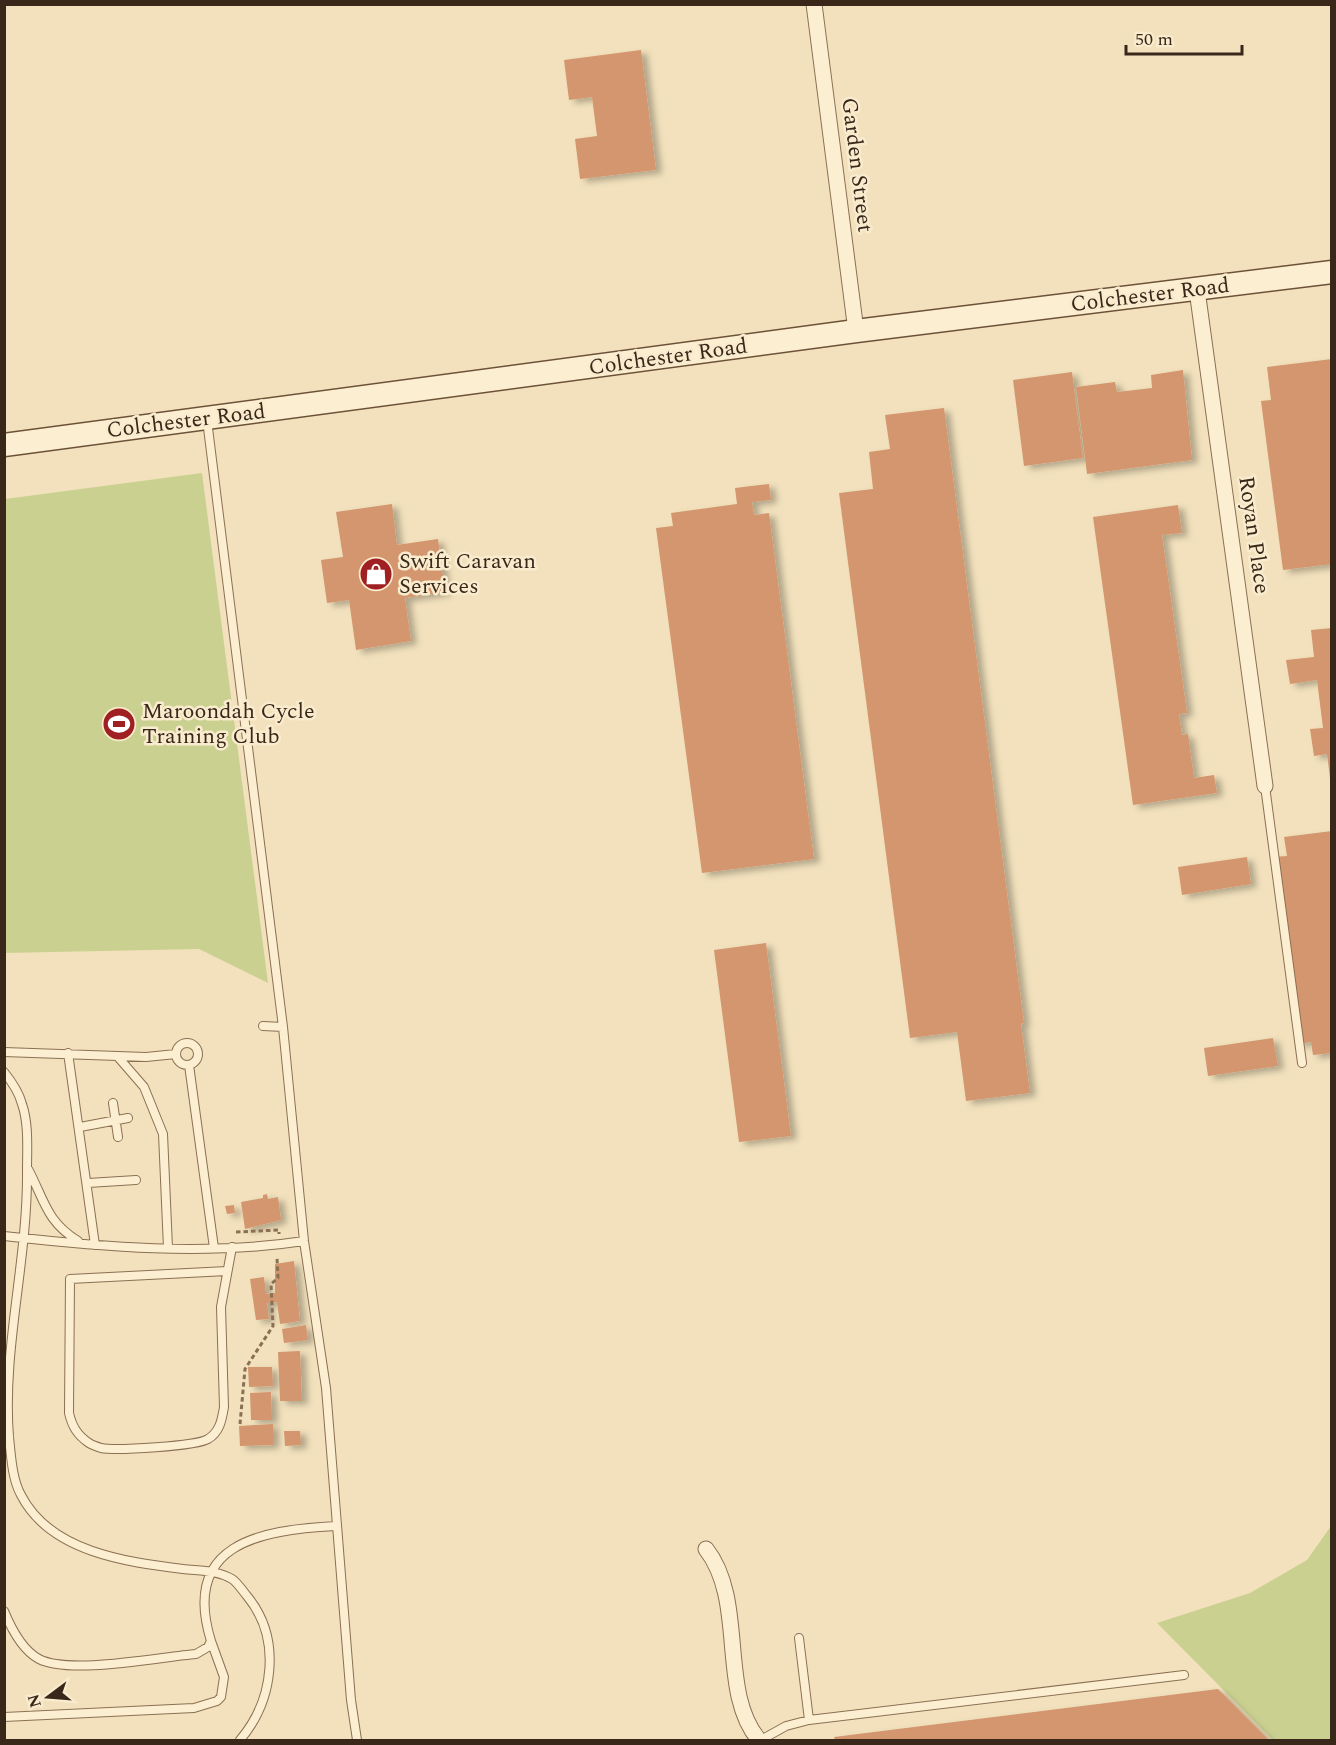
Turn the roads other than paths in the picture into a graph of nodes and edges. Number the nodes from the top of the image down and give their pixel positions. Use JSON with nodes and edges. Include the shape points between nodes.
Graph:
{"nodes":[{"id":1,"x":814,"y":4,"type":"edge"},
{"id":2,"x":1332,"y":272,"type":"edge"},
{"id":3,"x":1197,"y":290,"type":"junction"},
{"id":4,"x":856,"y":331,"type":"junction"},
{"id":5,"x":206,"y":419,"type":"junction"},
{"id":6,"x":4,"y":445,"type":"edge"},
{"id":7,"x":1265,"y":786,"type":"joint"},
{"id":8,"x":263,"y":1026,"type":"dead end"},
{"id":9,"x":283,"y":1027,"type":"junction"},
{"id":10,"x":4,"y":1052,"type":"edge"},
{"id":11,"x":68,"y":1053,"type":"junction"},
{"id":12,"x":176,"y":1054,"type":"junction"},
{"id":13,"x":118,"y":1057,"type":"junction"},
{"id":14,"x":1302,"y":1063,"type":"dead end"},
{"id":15,"x":189,"y":1065,"type":"junction"},
{"id":16,"x":4,"y":1072,"type":"edge"},
{"id":17,"x":113,"y":1103,"type":"dead end"},
{"id":18,"x":128,"y":1118,"type":"dead end"},
{"id":19,"x":115,"y":1121,"type":"junction"},
{"id":20,"x":80,"y":1127,"type":"junction"},
{"id":21,"x":118,"y":1137,"type":"dead end"},
{"id":22,"x":27,"y":1168,"type":"junction"},
{"id":23,"x":136,"y":1180,"type":"dead end"},
{"id":24,"x":88,"y":1183,"type":"junction"},
{"id":25,"x":4,"y":1236,"type":"edge"},
{"id":26,"x":25,"y":1239,"type":"junction"},
{"id":27,"x":304,"y":1241,"type":"junction"},
{"id":28,"x":81,"y":1243,"type":"junction"},
{"id":29,"x":95,"y":1245,"type":"junction"},
{"id":30,"x":232,"y":1247,"type":"junction"},
{"id":31,"x":168,"y":1248,"type":"junction"},
{"id":32,"x":214,"y":1248,"type":"junction"},
{"id":33,"x":227,"y":1271,"type":"junction"},
{"id":34,"x":336,"y":1526,"type":"junction"},
{"id":35,"x":706,"y":1549,"type":"dead end"},
{"id":36,"x":210,"y":1571,"type":"junction"},
{"id":37,"x":4,"y":1611,"type":"edge"},
{"id":38,"x":799,"y":1638,"type":"dead end"},
{"id":39,"x":211,"y":1641,"type":"junction"},
{"id":40,"x":1184,"y":1674,"type":"dead end"},
{"id":41,"x":4,"y":1717,"type":"edge"},
{"id":42,"x":809,"y":1720,"type":"junction"},
{"id":43,"x":240,"y":1740,"type":"edge"},
{"id":44,"x":357,"y":1740,"type":"edge"},
{"id":45,"x":760,"y":1740,"type":"edge"}],
"edges":[{"from":1,"to":4,"type":"street","name":"Garden Street"},
{"from":2,"to":3,"type":"main road","name":"Colchester Road"},
{"from":3,"to":4,"type":"main road","name":"Colchester Road"},
{"from":3,"to":7,"type":"street","name":"Royan Place"},
{"from":4,"to":5,"type":"main road","name":"Colchester Road"},
{"from":5,"to":6,"type":"main road","name":"Colchester Road"},
{"from":5,"to":9,"type":"lane"},
{"from":7,"to":14,"type":"lane"},
{"from":8,"to":9,"type":"lane"},
{"from":9,"to":27,"type":"lane"},
{"from":10,"to":11,"type":"lane"},
{"from":11,"to":13,"type":"lane"},
{"from":11,"to":20,"type":"lane"},
{"from":12,"to":13,"type":"lane"},
{"from":12,"to":15,"type":"lane","via":[[180,1063]]},
{"from":12,"to":15,"type":"lane","via":[[185,1043],[195,1046],[199,1055]]},
{"from":13,"to":31,"type":"lane","via":[[144,1087],[164,1134]]},
{"from":15,"to":32,"type":"lane"},
{"from":16,"to":22,"type":"lane","via":[[23,1105]]},
{"from":17,"to":19,"type":"lane"},
{"from":18,"to":19,"type":"lane"},
{"from":19,"to":20,"type":"lane"},
{"from":19,"to":21,"type":"lane"},
{"from":20,"to":24,"type":"lane"},
{"from":22,"to":26,"type":"lane"},
{"from":22,"to":28,"type":"lane","via":[[49,1216]]},
{"from":23,"to":24,"type":"lane"},
{"from":24,"to":29,"type":"lane"},
{"from":25,"to":26,"type":"lane"},
{"from":26,"to":28,"type":"lane"},
{"from":26,"to":36,"type":"lane","via":[[7,1410],[11,1459],[21,1495],[46,1527],[80,1547],[139,1563]]},
{"from":27,"to":30,"type":"lane"},
{"from":27,"to":34,"type":"lane","via":[[326,1388]]},
{"from":28,"to":29,"type":"lane"},
{"from":29,"to":31,"type":"lane"},
{"from":30,"to":32,"type":"lane"},
{"from":30,"to":33,"type":"lane"},
{"from":31,"to":32,"type":"lane"},
{"from":33,"to":33,"type":"lane","via":[[70,1279],[69,1413],[79,1436],[102,1448],[115,1448],[199,1442],[216,1431],[224,1407],[221,1307]]},
{"from":34,"to":36,"type":"lane","via":[[272,1533],[245,1542]]},
{"from":34,"to":44,"type":"lane"},
{"from":35,"to":45,"type":"street","via":[[717,1564],[725,1589],[741,1703]]},
{"from":36,"to":39,"type":"lane","via":[[203,1602]]},
{"from":36,"to":43,"type":"lane","via":[[233,1579],[257,1608],[270,1645],[268,1686],[253,1725]]},
{"from":37,"to":39,"type":"lane","via":[[24,1646],[38,1659],[55,1665],[181,1655],[203,1651]]},
{"from":38,"to":42,"type":"lane"},
{"from":39,"to":41,"type":"lane","via":[[224,1684],[221,1697],[208,1704],[194,1708]]},
{"from":40,"to":42,"type":"lane"},
{"from":42,"to":45,"type":"lane","via":[[786,1726]]}]}
